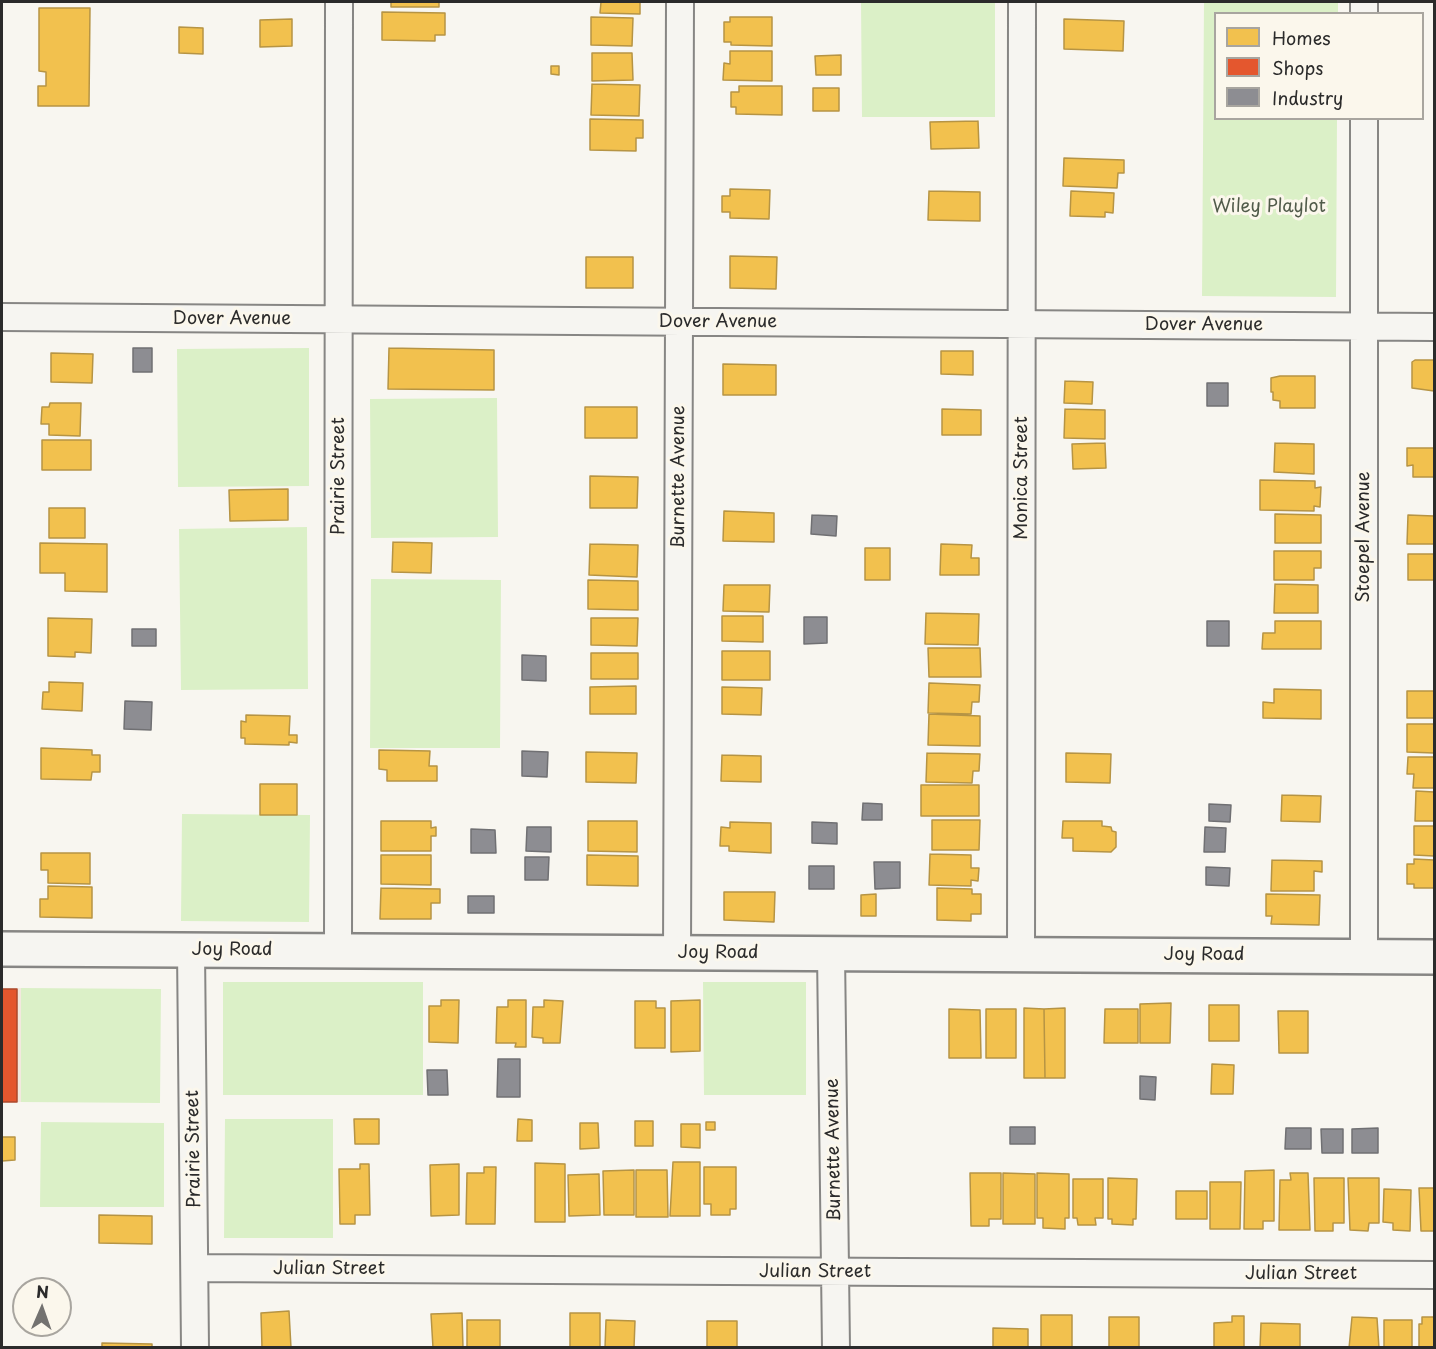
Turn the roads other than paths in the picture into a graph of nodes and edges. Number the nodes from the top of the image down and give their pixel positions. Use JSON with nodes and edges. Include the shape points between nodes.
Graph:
{"nodes":[{"id":1,"x":339,"y":2,"type":"edge"},
{"id":2,"x":680,"y":2,"type":"edge"},
{"id":3,"x":1022,"y":2,"type":"edge"},
{"id":4,"x":1364,"y":120,"type":"edge"},
{"id":5,"x":2,"y":317,"type":"edge"},
{"id":6,"x":339,"y":320,"type":"junction"},
{"id":7,"x":680,"y":322,"type":"junction"},
{"id":8,"x":1022,"y":324,"type":"junction"},
{"id":9,"x":1364,"y":326,"type":"junction"},
{"id":10,"x":1434,"y":327,"type":"edge"},
{"id":11,"x":2,"y":949,"type":"edge"},
{"id":12,"x":191,"y":950,"type":"junction"},
{"id":13,"x":338,"y":951,"type":"junction"},
{"id":14,"x":677,"y":953,"type":"junction"},
{"id":15,"x":831,"y":953,"type":"junction"},
{"id":16,"x":1021,"y":954,"type":"junction"},
{"id":17,"x":1364,"y":956,"type":"junction"},
{"id":18,"x":1434,"y":957,"type":"edge"},
{"id":19,"x":195,"y":1268,"type":"junction"},
{"id":20,"x":835,"y":1272,"type":"junction"},
{"id":21,"x":1434,"y":1275,"type":"edge"},
{"id":22,"x":195,"y":1347,"type":"edge"},
{"id":23,"x":836,"y":1347,"type":"edge"}],
"edges":[{"from":1,"to":6,"type":"street","name":"Prairie Street"},
{"from":2,"to":7,"type":"street","name":"Burnette Avenue"},
{"from":3,"to":8,"type":"street","name":"Monica Street"},
{"from":4,"to":9,"type":"street","name":"Stoepel Avenue"},
{"from":5,"to":6,"type":"street","name":"Dover Avenue"},
{"from":6,"to":7,"type":"street","name":"Dover Avenue"},
{"from":6,"to":13,"type":"street","name":"Prairie Street"},
{"from":7,"to":8,"type":"street","name":"Dover Avenue"},
{"from":7,"to":14,"type":"street","name":"Burnette Avenue"},
{"from":8,"to":9,"type":"street","name":"Dover Avenue"},
{"from":8,"to":16,"type":"street","name":"Monica Street"},
{"from":9,"to":10,"type":"street","name":"Dover Avenue"},
{"from":9,"to":17,"type":"street","name":"Stoepel Avenue"},
{"from":11,"to":12,"type":"street","name":"Joy Road"},
{"from":12,"to":13,"type":"street","name":"Joy Road"},
{"from":12,"to":19,"type":"street","name":"Prairie Street"},
{"from":13,"to":14,"type":"street","name":"Joy Road"},
{"from":14,"to":15,"type":"street","name":"Joy Road"},
{"from":15,"to":16,"type":"street","name":"Joy Road"},
{"from":15,"to":20,"type":"street","name":"Burnette Avenue"},
{"from":16,"to":17,"type":"street","name":"Joy Road"},
{"from":17,"to":18,"type":"street","name":"Joy Road"},
{"from":19,"to":20,"type":"street","name":"Julian Street"},
{"from":19,"to":22,"type":"street","name":"Prairie Street"},
{"from":20,"to":21,"type":"street","name":"Julian Street"},
{"from":20,"to":23,"type":"street","name":"Burnette Avenue"}]}
